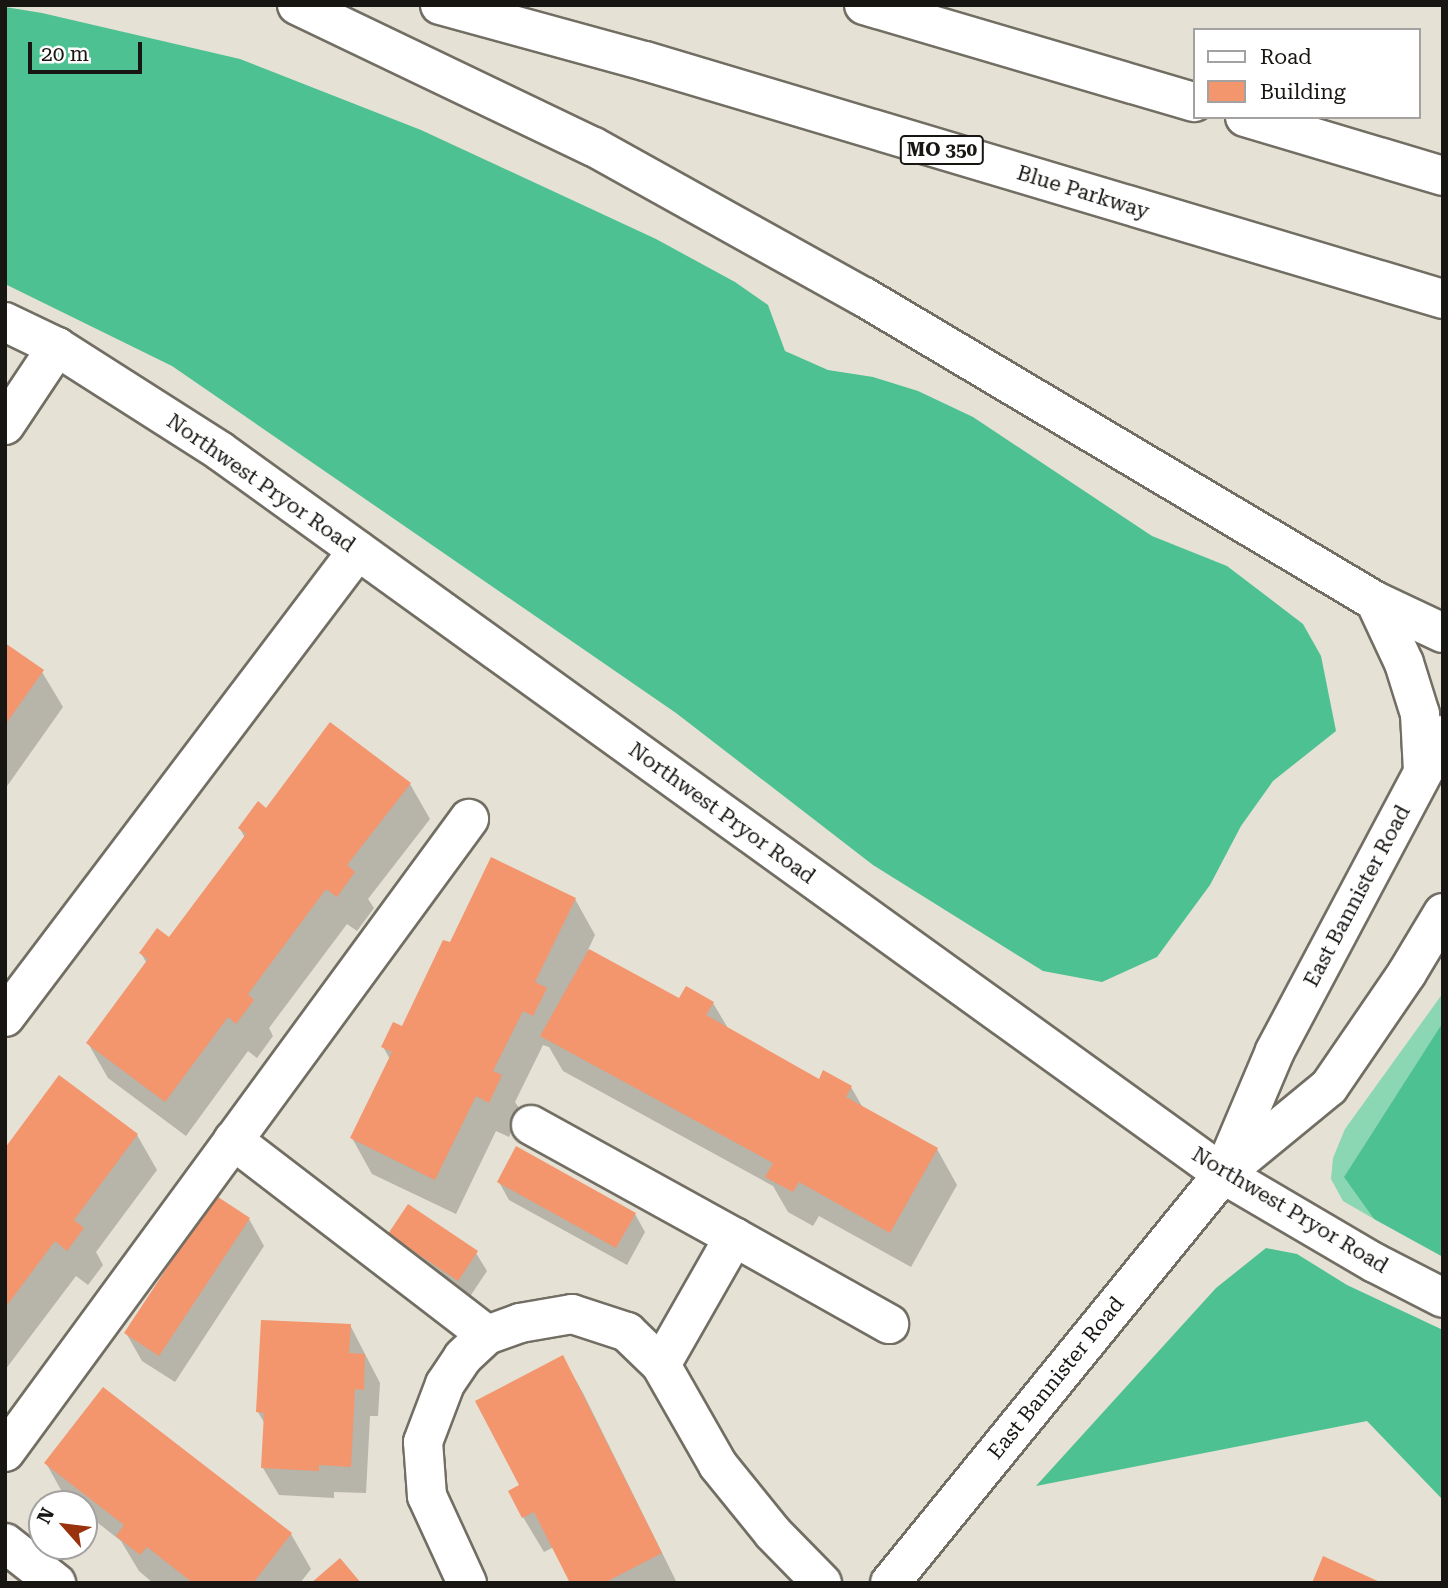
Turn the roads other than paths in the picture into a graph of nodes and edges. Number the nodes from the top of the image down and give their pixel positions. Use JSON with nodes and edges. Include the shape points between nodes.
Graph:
{"nodes":[{"id":1,"x":298,"y":5,"type":"edge"},
{"id":2,"x":440,"y":5,"type":"edge"},
{"id":3,"x":864,"y":5,"type":"edge"},
{"id":4,"x":1192,"y":101,"type":"edge"},
{"id":5,"x":1252,"y":119,"type":"edge"},
{"id":6,"x":1443,"y":176,"type":"edge"},
{"id":7,"x":1443,"y":299,"type":"edge"},
{"id":8,"x":5,"y":322,"type":"edge"},
{"id":9,"x":57,"y":347,"type":"junction"},
{"id":10,"x":5,"y":425,"type":"edge"},
{"id":11,"x":358,"y":551,"type":"junction"},
{"id":12,"x":1375,"y":601,"type":"junction"},
{"id":13,"x":1443,"y":633,"type":"edge"},
{"id":14,"x":1443,"y":734,"type":"edge"},
{"id":15,"x":1423,"y":772,"type":"junction"},
{"id":16,"x":469,"y":819,"type":"dead end"},
{"id":17,"x":1443,"y":913,"type":"edge"},
{"id":18,"x":5,"y":1017,"type":"edge"},
{"id":19,"x":531,"y":1125,"type":"dead end"},
{"id":20,"x":233,"y":1140,"type":"junction"},
{"id":21,"x":1223,"y":1174,"type":"junction"},
{"id":22,"x":734,"y":1237,"type":"junction"},
{"id":23,"x":1443,"y":1298,"type":"edge"},
{"id":24,"x":889,"y":1324,"type":"dead end"},
{"id":25,"x":487,"y":1335,"type":"junction"},
{"id":26,"x":662,"y":1365,"type":"junction"},
{"id":27,"x":5,"y":1452,"type":"edge"},
{"id":28,"x":5,"y":1543,"type":"edge"},
{"id":29,"x":56,"y":1583,"type":"edge"},
{"id":30,"x":467,"y":1583,"type":"edge"},
{"id":31,"x":822,"y":1583,"type":"edge"},
{"id":32,"x":890,"y":1583,"type":"edge"}],
"edges":[{"from":1,"to":12,"type":"main road","via":[[594,147],[864,297]]},
{"from":2,"to":7,"type":"main road","name":"Blue Parkway","number":"MO 350","via":[[645,61]]},
{"from":3,"to":4,"type":"main road"},
{"from":5,"to":6,"type":"main road"},
{"from":8,"to":9,"type":"main road","name":"Northwest Pryor Road"},
{"from":9,"to":10,"type":"main road"},
{"from":9,"to":11,"type":"main road","name":"Northwest Pryor Road","via":[[220,451]]},
{"from":11,"to":18,"type":"main road"},
{"from":11,"to":21,"type":"main road","name":"Northwest Pryor Road"},
{"from":12,"to":13,"type":"main road"},
{"from":12,"to":15,"type":"main road","via":[[1404,663],[1420,715]]},
{"from":14,"to":15,"type":"main road","name":"East Bannister Road"},
{"from":15,"to":21,"type":"main road","name":"East Bannister Road","via":[[1275,1051]]},
{"from":16,"to":20,"type":"main road"},
{"from":17,"to":21,"type":"main road","name":"East Bannister Road","via":[[1329,1087]]},
{"from":19,"to":22,"type":"main road"},
{"from":20,"to":25,"type":"main road"},
{"from":20,"to":27,"type":"main road"},
{"from":21,"to":23,"type":"main road","name":"Northwest Pryor Road"},
{"from":21,"to":32,"type":"main road","name":"East Bannister Road"},
{"from":22,"to":24,"type":"main road"},
{"from":22,"to":26,"type":"main road"},
{"from":25,"to":26,"type":"main road","via":[[520,1323],[572,1314],[627,1332]]},
{"from":25,"to":30,"type":"main road","via":[[463,1357],[445,1384],[422,1442],[427,1496]]},
{"from":26,"to":31,"type":"main road","via":[[718,1465],[773,1533]]},
{"from":28,"to":29,"type":"main road"}]}
